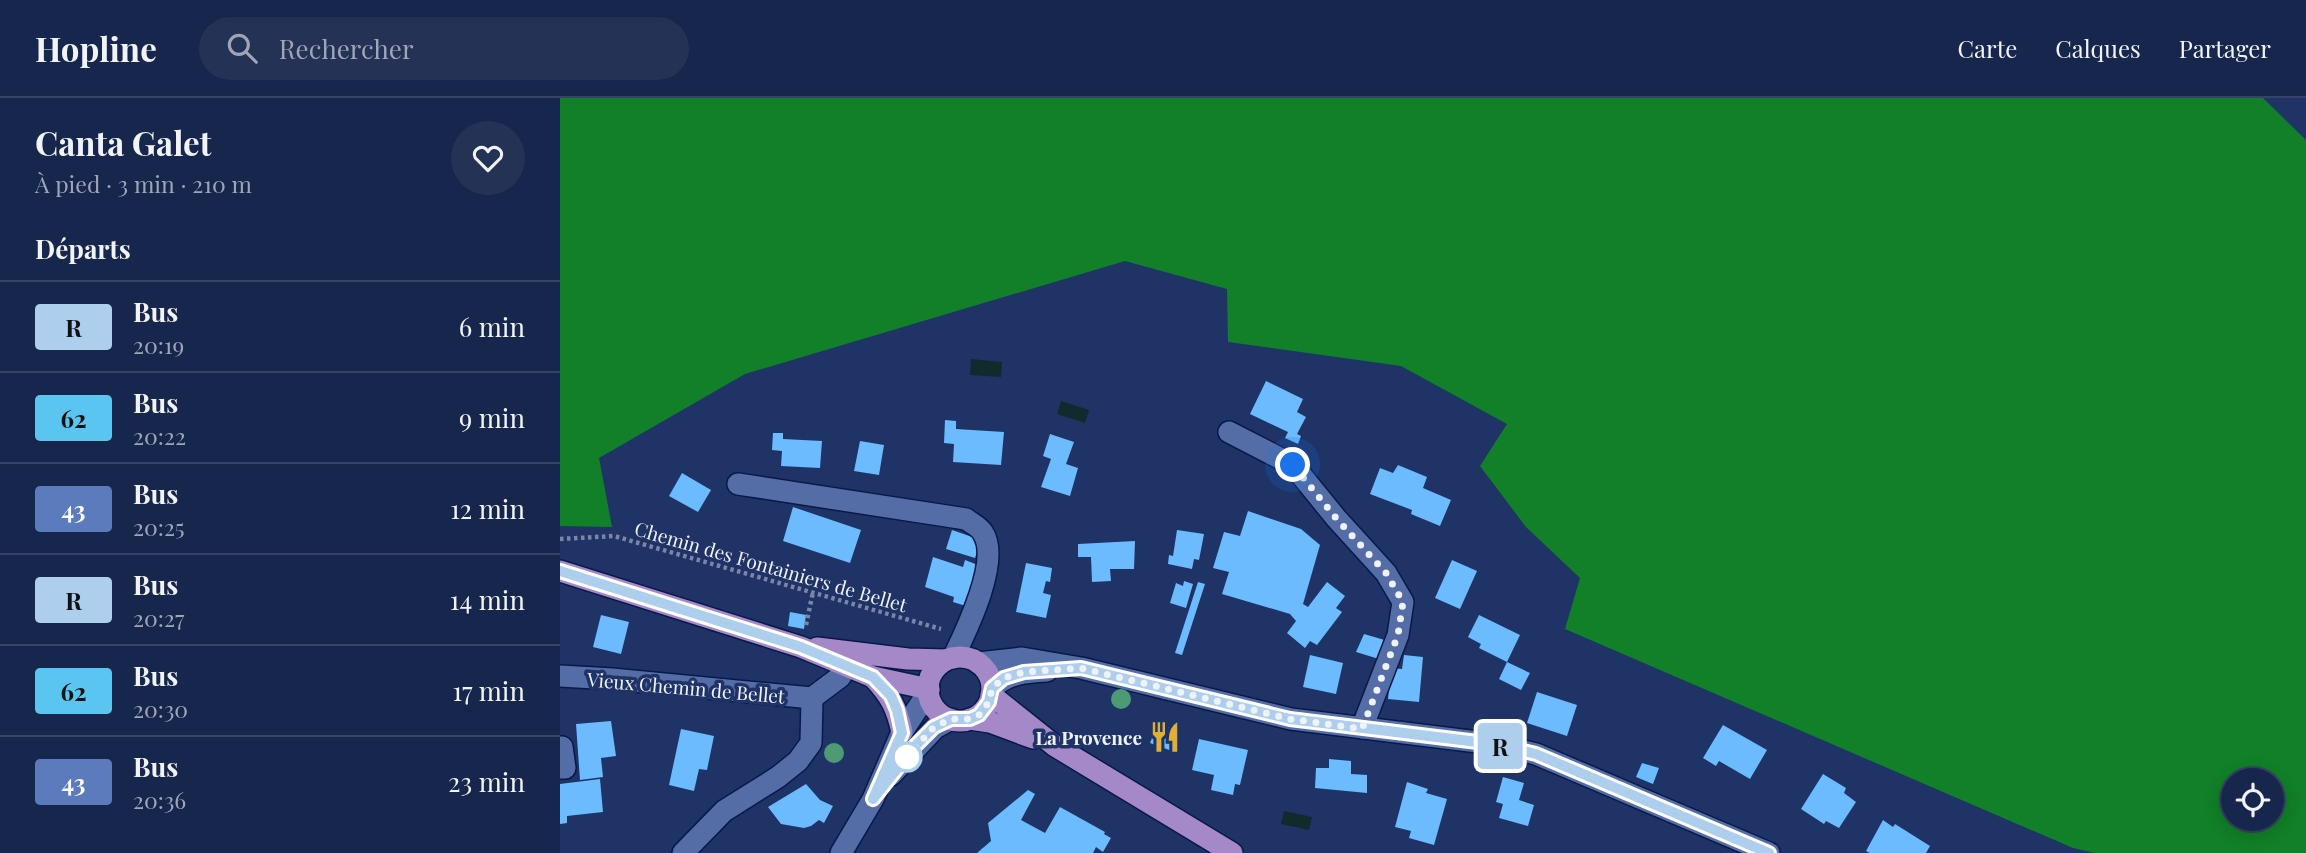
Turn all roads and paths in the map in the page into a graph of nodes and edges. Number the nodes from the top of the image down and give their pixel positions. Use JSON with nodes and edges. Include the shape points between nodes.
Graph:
{"nodes":[{"id":1,"x":1229,"y":432,"type":"dead end"},
{"id":2,"x":738,"y":484,"type":"dead end"},
{"id":3,"x":560,"y":540,"type":"edge"},
{"id":4,"x":560,"y":571,"type":"edge"},
{"id":5,"x":813,"y":592,"type":"junction"},
{"id":6,"x":801,"y":647,"type":"junction"},
{"id":7,"x":950,"y":659,"type":"junction"},
{"id":8,"x":978,"y":663,"type":"junction"},
{"id":9,"x":846,"y":667,"type":"junction"},
{"id":10,"x":1081,"y":668,"type":"junction"},
{"id":11,"x":560,"y":676,"type":"edge"},
{"id":12,"x":873,"y":677,"type":"junction"},
{"id":13,"x":929,"y":690,"type":"junction"},
{"id":14,"x":992,"y":692,"type":"junction"},
{"id":15,"x":812,"y":698,"type":"junction"},
{"id":16,"x":961,"y":719,"type":"junction"},
{"id":17,"x":1362,"y":729,"type":"junction"},
{"id":18,"x":902,"y":733,"type":"junction"},
{"id":19,"x":1055,"y":746,"type":"junction"},
{"id":20,"x":873,"y":799,"type":"junction"},
{"id":21,"x":683,"y":853,"type":"edge"},
{"id":22,"x":841,"y":853,"type":"edge"},
{"id":23,"x":1231,"y":853,"type":"edge"},
{"id":24,"x":1769,"y":853,"type":"edge"}],
"edges":[{"from":1,"to":17,"type":"street","via":[[1293,465],[1386,573],[1403,602],[1398,635]]},
{"from":2,"to":7,"type":"street","via":[[966,519],[983,531],[988,561],[972,618]]},
{"from":3,"to":5,"type":"path","name":"Chemin des Fontainiers de Bellet","via":[[614,537]]},
{"from":4,"to":6,"type":"main road"},
{"from":5,"to":6,"type":"path"},
{"from":5,"to":7,"type":"path","name":"Chemin des Fontainiers de Bellet","via":[[940,628],[950,639]]},
{"from":6,"to":7,"type":"main road"},
{"from":6,"to":9,"type":"main road"},
{"from":7,"to":8,"type":"main road"},
{"from":7,"to":13,"type":"main road","via":[[933,672]]},
{"from":8,"to":10,"type":"street","via":[[1022,658]]},
{"from":8,"to":14,"type":"main road","via":[[989,674]]},
{"from":9,"to":12,"type":"main road"},
{"from":9,"to":15,"type":"street"},
{"from":10,"to":14,"type":"street","via":[[1024,672],[1004,678]]},
{"from":10,"to":17,"type":"street","via":[[1290,719]]},
{"from":11,"to":15,"type":"street","name":"Vieux Chemin de Bellet"},
{"from":12,"to":13,"type":"main road"},
{"from":12,"to":18,"type":"main road","via":[[891,696]]},
{"from":13,"to":16,"type":"main road","via":[[936,709]]},
{"from":13,"to":18,"type":"street"},
{"from":14,"to":16,"type":"main road","via":[[986,708]]},
{"from":14,"to":19,"type":"main road"},
{"from":15,"to":21,"type":"street","via":[[816,746],[724,811]]},
{"from":16,"to":19,"type":"main road","via":[[990,722]]},
{"from":16,"to":20,"type":"street","via":[[934,727]]},
{"from":17,"to":24,"type":"street","via":[[1494,744],[1536,754]]},
{"from":18,"to":20,"type":"street"},
{"from":19,"to":23,"type":"main road"},
{"from":20,"to":22,"type":"street"}]}
